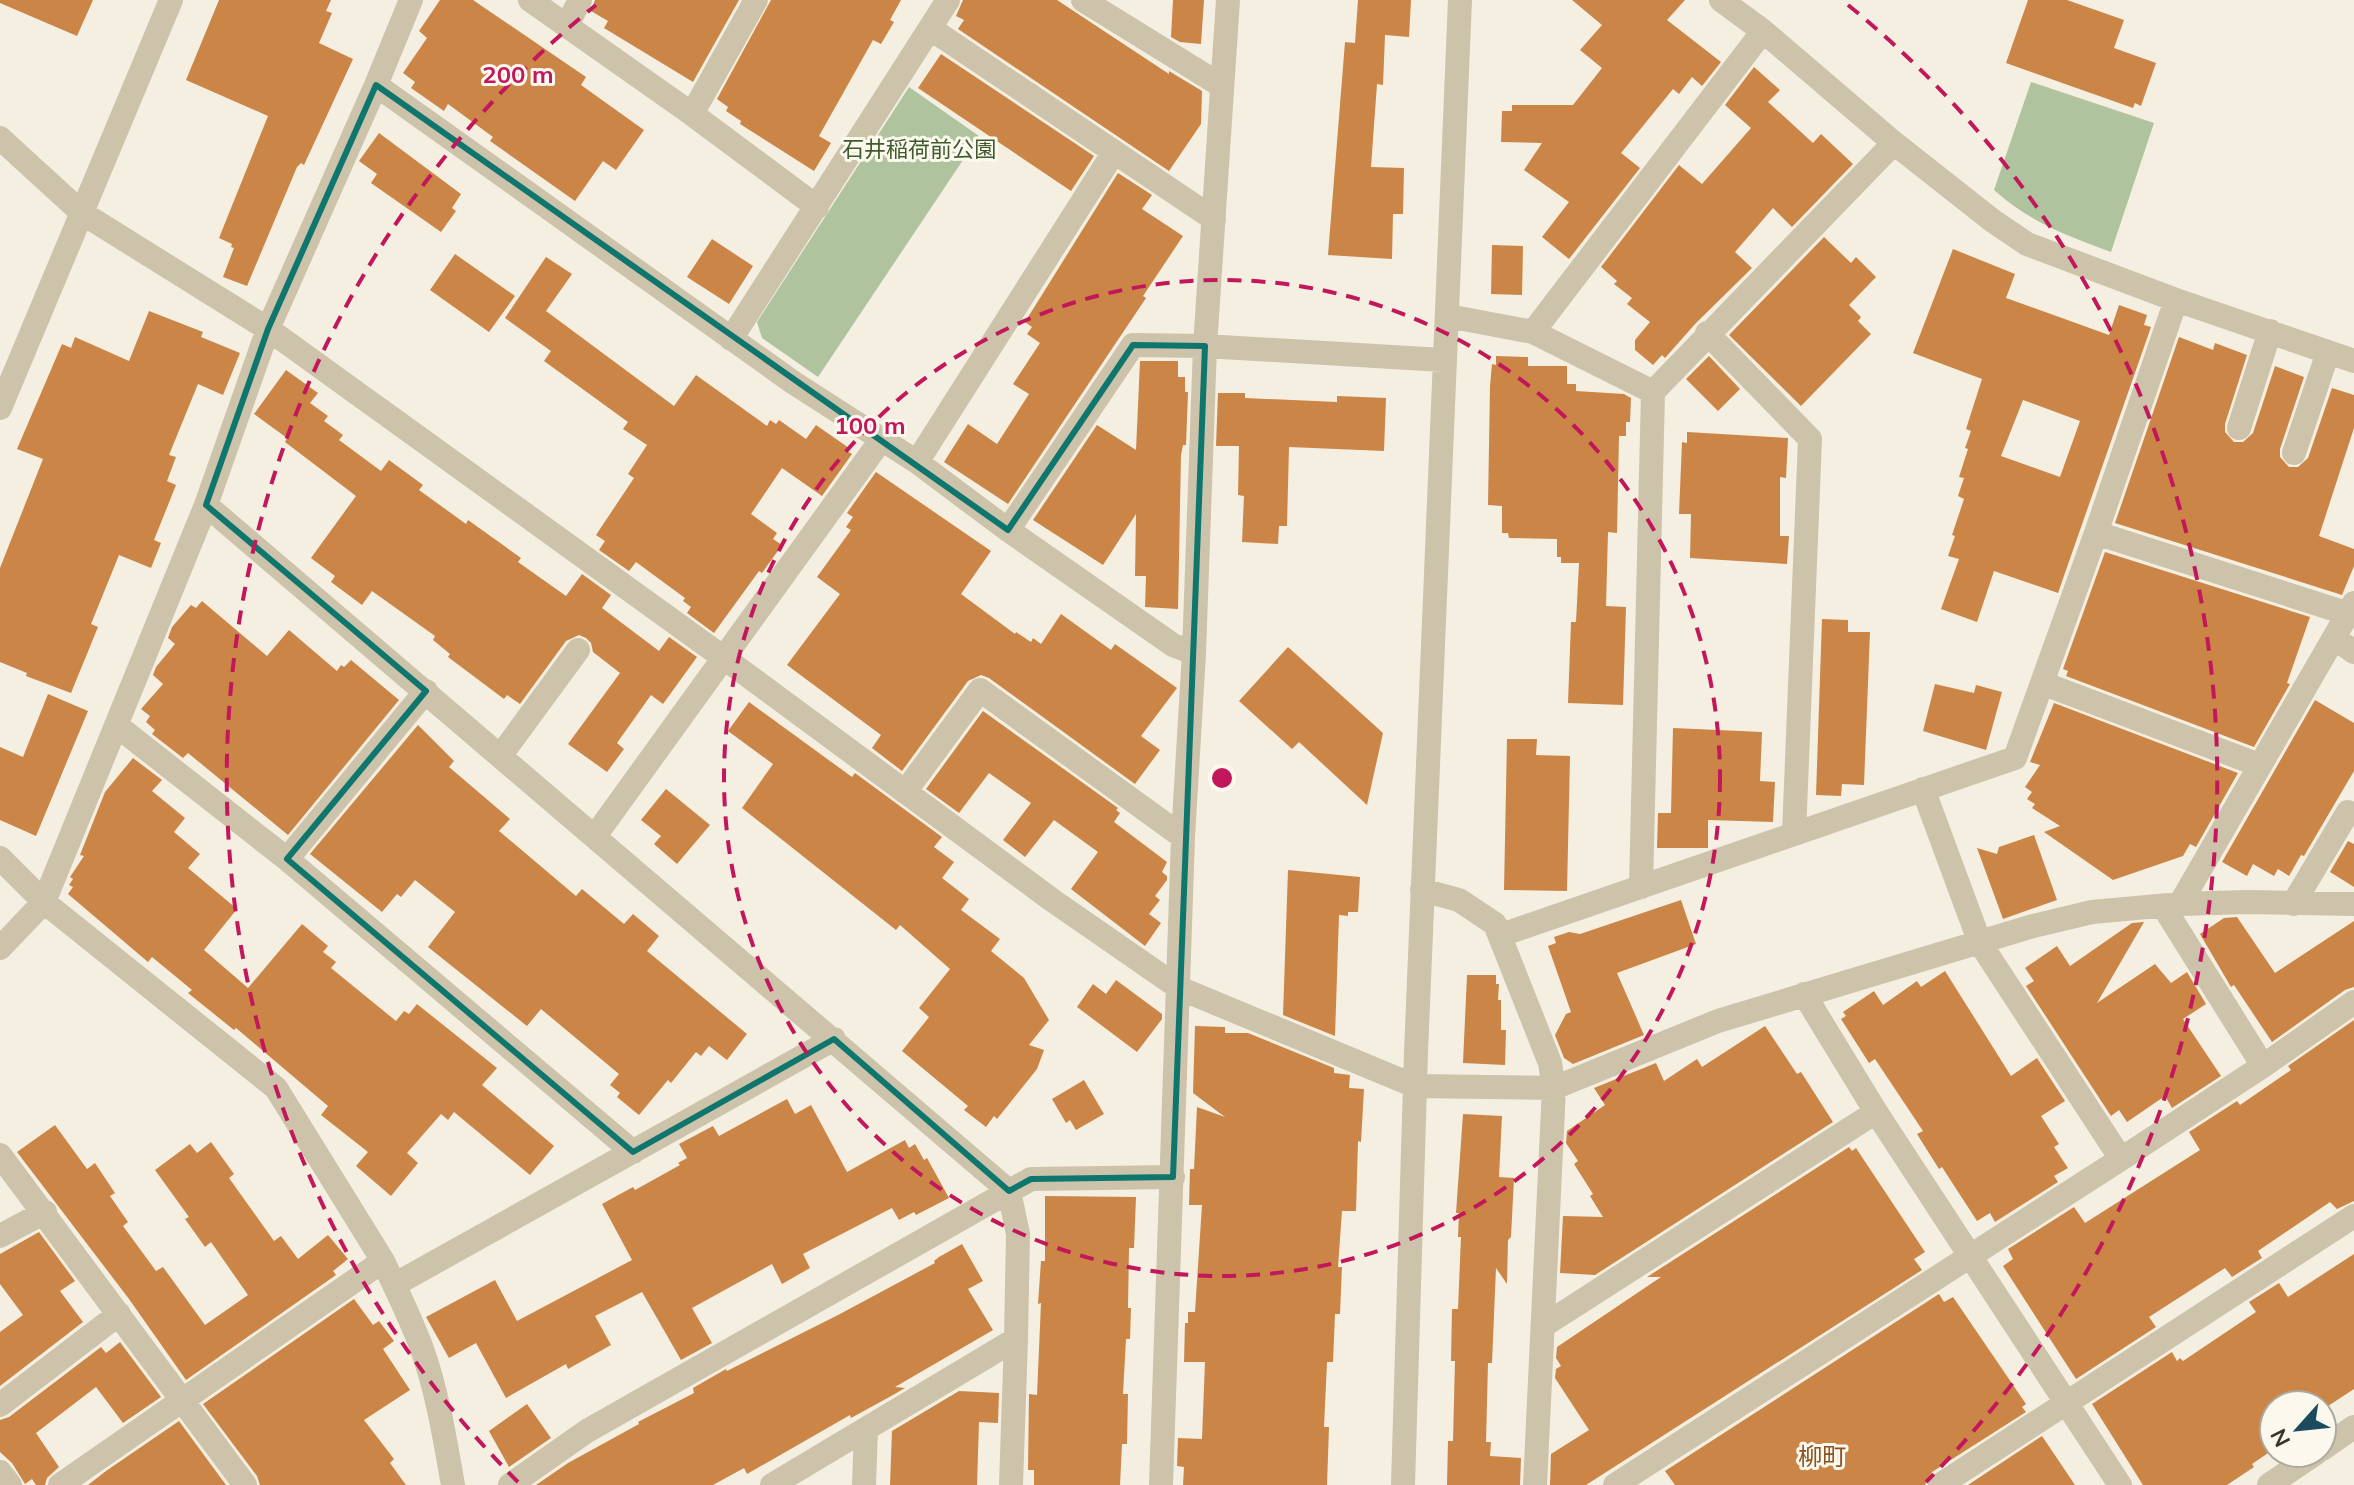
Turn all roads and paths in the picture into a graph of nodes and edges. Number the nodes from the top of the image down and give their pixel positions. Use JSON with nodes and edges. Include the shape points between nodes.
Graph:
{"nodes":[{"id":1,"x":171,"y":0,"type":"edge"},
{"id":2,"x":411,"y":0,"type":"edge"},
{"id":3,"x":530,"y":0,"type":"edge"},
{"id":4,"x":580,"y":0,"type":"edge"},
{"id":5,"x":756,"y":0,"type":"edge"},
{"id":6,"x":948,"y":0,"type":"edge"},
{"id":7,"x":1083,"y":0,"type":"edge"},
{"id":8,"x":1228,"y":0,"type":"edge"},
{"id":9,"x":1460,"y":0,"type":"edge"},
{"id":10,"x":1721,"y":0,"type":"edge"},
{"id":11,"x":567,"y":25,"type":"junction"},
{"id":12,"x":931,"y":29,"type":"junction"},
{"id":13,"x":1763,"y":31,"type":"junction"},
{"id":14,"x":376,"y":85,"type":"junction"},
{"id":15,"x":1222,"y":86,"type":"junction"},
{"id":16,"x":692,"y":114,"type":"junction"},
{"id":17,"x":0,"y":138,"type":"edge"},
{"id":18,"x":1894,"y":143,"type":"junction"},
{"id":19,"x":1114,"y":152,"type":"junction"},
{"id":20,"x":817,"y":207,"type":"junction"},
{"id":21,"x":82,"y":213,"type":"junction"},
{"id":22,"x":1214,"y":219,"type":"junction"},
{"id":23,"x":2176,"y":300,"type":"junction"},
{"id":24,"x":1448,"y":316,"type":"junction"},
{"id":25,"x":268,"y":329,"type":"junction"},
{"id":26,"x":2270,"y":331,"type":"junction"},
{"id":27,"x":1533,"y":332,"type":"junction"},
{"id":28,"x":1707,"y":333,"type":"junction"},
{"id":29,"x":731,"y":339,"type":"junction"},
{"id":30,"x":1205,"y":346,"type":"junction"},
{"id":31,"x":2328,"y":352,"type":"junction"},
{"id":32,"x":1443,"y":360,"type":"junction"},
{"id":33,"x":2354,"y":361,"type":"edge"},
{"id":34,"x":1653,"y":392,"type":"junction"},
{"id":35,"x":0,"y":408,"type":"edge"},
{"id":36,"x":2239,"y":428,"type":"dead end"},
{"id":37,"x":881,"y":440,"type":"junction"},
{"id":38,"x":2294,"y":453,"type":"dead end"},
{"id":39,"x":917,"y":462,"type":"junction"},
{"id":40,"x":206,"y":505,"type":"junction"},
{"id":41,"x":1008,"y":530,"type":"junction"},
{"id":42,"x":2096,"y":533,"type":"junction"},
{"id":43,"x":2352,"y":608,"type":"edge"},
{"id":44,"x":2344,"y":645,"type":"edge"},
{"id":45,"x":578,"y":650,"type":"dead end"},
{"id":46,"x":1194,"y":653,"type":"junction"},
{"id":47,"x":724,"y":658,"type":"junction"},
{"id":48,"x":2042,"y":683,"type":"junction"},
{"id":49,"x":426,"y":691,"type":"junction"},
{"id":50,"x":116,"y":725,"type":"junction"},
{"id":51,"x":501,"y":755,"type":"junction"},
{"id":52,"x":2259,"y":765,"type":"junction"},
{"id":53,"x":1923,"y":789,"type":"junction"},
{"id":54,"x":905,"y":792,"type":"junction"},
{"id":55,"x":2348,"y":812,"type":"dead end"},
{"id":56,"x":1794,"y":834,"type":"junction"},
{"id":57,"x":595,"y":836,"type":"junction"},
{"id":58,"x":1183,"y":837,"type":"junction"},
{"id":59,"x":0,"y":858,"type":"edge"},
{"id":60,"x":287,"y":859,"type":"junction"},
{"id":61,"x":1641,"y":887,"type":"junction"},
{"id":62,"x":1422,"y":890,"type":"junction"},
{"id":63,"x":44,"y":902,"type":"junction"},
{"id":64,"x":2293,"y":904,"type":"junction"},
{"id":65,"x":2354,"y":904,"type":"edge"},
{"id":66,"x":2171,"y":905,"type":"junction"},
{"id":67,"x":1501,"y":935,"type":"junction"},
{"id":68,"x":1980,"y":943,"type":"junction"},
{"id":69,"x":0,"y":948,"type":"edge"},
{"id":70,"x":1179,"y":988,"type":"junction"},
{"id":71,"x":1804,"y":994,"type":"junction"},
{"id":72,"x":2354,"y":1002,"type":"edge"},
{"id":73,"x":834,"y":1039,"type":"junction"},
{"id":74,"x":2263,"y":1066,"type":"junction"},
{"id":75,"x":1415,"y":1086,"type":"junction"},
{"id":76,"x":1554,"y":1088,"type":"junction"},
{"id":77,"x":1876,"y":1112,"type":"junction"},
{"id":78,"x":633,"y":1152,"type":"junction"},
{"id":79,"x":0,"y":1155,"type":"edge"},
{"id":80,"x":2121,"y":1159,"type":"junction"},
{"id":81,"x":1173,"y":1177,"type":"junction"},
{"id":82,"x":1009,"y":1191,"type":"junction"},
{"id":83,"x":45,"y":1212,"type":"junction"},
{"id":84,"x":2354,"y":1216,"type":"edge"},
{"id":85,"x":0,"y":1236,"type":"edge"},
{"id":86,"x":1971,"y":1255,"type":"junction"},
{"id":87,"x":383,"y":1261,"type":"junction"},
{"id":88,"x":394,"y":1285,"type":"junction"},
{"id":89,"x":119,"y":1314,"type":"junction"},
{"id":90,"x":1543,"y":1326,"type":"junction"},
{"id":91,"x":1016,"y":1339,"type":"junction"},
{"id":92,"x":183,"y":1400,"type":"junction"},
{"id":93,"x":2065,"y":1403,"type":"junction"},
{"id":94,"x":0,"y":1405,"type":"edge"},
{"id":95,"x":866,"y":1429,"type":"junction"},
{"id":96,"x":2292,"y":1469,"type":"edge"},
{"id":97,"x":0,"y":1472,"type":"edge"},
{"id":98,"x":10,"y":1485,"type":"edge"},
{"id":99,"x":60,"y":1485,"type":"edge"},
{"id":100,"x":245,"y":1485,"type":"edge"},
{"id":101,"x":453,"y":1485,"type":"edge"},
{"id":102,"x":510,"y":1485,"type":"edge"},
{"id":103,"x":772,"y":1485,"type":"edge"},
{"id":104,"x":864,"y":1485,"type":"edge"},
{"id":105,"x":1011,"y":1485,"type":"edge"},
{"id":106,"x":1161,"y":1485,"type":"edge"},
{"id":107,"x":1403,"y":1485,"type":"edge"},
{"id":108,"x":1535,"y":1485,"type":"edge"},
{"id":109,"x":1615,"y":1485,"type":"edge"},
{"id":110,"x":1940,"y":1485,"type":"edge"},
{"id":111,"x":2120,"y":1485,"type":"edge"},
{"id":112,"x":2269,"y":1485,"type":"edge"}],
"edges":[{"from":1,"to":21,"type":"street"},
{"from":2,"to":14,"type":"street"},
{"from":3,"to":11,"type":"street"},
{"from":4,"to":11,"type":"street"},
{"from":5,"to":16,"type":"street"},
{"from":6,"to":12,"type":"street"},
{"from":7,"to":15,"type":"street"},
{"from":8,"to":15,"type":"street"},
{"from":9,"to":24,"type":"street"},
{"from":10,"to":13,"type":"street"},
{"from":11,"to":16,"type":"street"},
{"from":12,"to":19,"type":"street"},
{"from":12,"to":20,"type":"street"},
{"from":13,"to":18,"type":"street"},
{"from":13,"to":27,"type":"street"},
{"from":14,"to":25,"type":"street"},
{"from":14,"to":29,"type":"street"},
{"from":15,"to":22,"type":"street"},
{"from":16,"to":20,"type":"street"},
{"from":17,"to":21,"type":"street"},
{"from":18,"to":23,"type":"street","via":[[2027,244]]},
{"from":18,"to":28,"type":"street"},
{"from":19,"to":22,"type":"street"},
{"from":19,"to":39,"type":"street"},
{"from":20,"to":29,"type":"street"},
{"from":21,"to":25,"type":"street"},
{"from":21,"to":35,"type":"street"},
{"from":22,"to":30,"type":"street"},
{"from":23,"to":26,"type":"street"},
{"from":23,"to":42,"type":"street"},
{"from":24,"to":27,"type":"street"},
{"from":24,"to":32,"type":"street"},
{"from":25,"to":40,"type":"street"},
{"from":25,"to":47,"type":"street"},
{"from":26,"to":31,"type":"street"},
{"from":26,"to":36,"type":"street"},
{"from":27,"to":34,"type":"street"},
{"from":28,"to":34,"type":"street"},
{"from":28,"to":56,"type":"street","via":[[1810,439]]},
{"from":29,"to":37,"type":"street"},
{"from":30,"to":32,"type":"street"},
{"from":30,"to":41,"type":"street","via":[[1133,345]]},
{"from":30,"to":46,"type":"street"},
{"from":31,"to":33,"type":"street"},
{"from":31,"to":38,"type":"street"},
{"from":32,"to":62,"type":"street"},
{"from":34,"to":61,"type":"street"},
{"from":37,"to":39,"type":"street"},
{"from":37,"to":47,"type":"street"},
{"from":39,"to":41,"type":"street"},
{"from":40,"to":49,"type":"street"},
{"from":40,"to":50,"type":"street"},
{"from":41,"to":46,"type":"street","via":[[1173,645]]},
{"from":42,"to":43,"type":"street"},
{"from":42,"to":48,"type":"street"},
{"from":43,"to":44,"type":"street"},
{"from":44,"to":52,"type":"street"},
{"from":45,"to":51,"type":"street"},
{"from":46,"to":58,"type":"street"},
{"from":47,"to":54,"type":"street"},
{"from":47,"to":57,"type":"street"},
{"from":48,"to":52,"type":"street"},
{"from":48,"to":53,"type":"street","via":[[2015,758]]},
{"from":49,"to":51,"type":"street"},
{"from":49,"to":60,"type":"street"},
{"from":50,"to":60,"type":"street"},
{"from":50,"to":63,"type":"street"},
{"from":51,"to":57,"type":"street"},
{"from":52,"to":66,"type":"street"},
{"from":53,"to":56,"type":"street"},
{"from":53,"to":68,"type":"street"},
{"from":54,"to":58,"type":"street","via":[[980,690]]},
{"from":54,"to":70,"type":"street"},
{"from":55,"to":64,"type":"street"},
{"from":56,"to":61,"type":"street"},
{"from":57,"to":73,"type":"street"},
{"from":58,"to":70,"type":"street"},
{"from":59,"to":63,"type":"street"},
{"from":60,"to":78,"type":"street"},
{"from":61,"to":67,"type":"street"},
{"from":62,"to":67,"type":"street","via":[[1478,910]]},
{"from":62,"to":75,"type":"street"},
{"from":63,"to":69,"type":"street"},
{"from":63,"to":87,"type":"street","via":[[276,1088]]},
{"from":64,"to":65,"type":"street"},
{"from":64,"to":66,"type":"street"},
{"from":66,"to":68,"type":"street","via":[[2092,912]]},
{"from":66,"to":74,"type":"street"},
{"from":67,"to":76,"type":"street","via":[[1550,1063]]},
{"from":68,"to":71,"type":"street"},
{"from":68,"to":80,"type":"street"},
{"from":70,"to":75,"type":"street"},
{"from":70,"to":81,"type":"street"},
{"from":71,"to":76,"type":"street","via":[[1718,1021]]},
{"from":71,"to":77,"type":"street"},
{"from":72,"to":74,"type":"street"},
{"from":73,"to":78,"type":"street"},
{"from":73,"to":82,"type":"street"},
{"from":74,"to":80,"type":"street"},
{"from":75,"to":76,"type":"street"},
{"from":75,"to":107,"type":"street"},
{"from":76,"to":90,"type":"street"},
{"from":77,"to":86,"type":"street"},
{"from":77,"to":90,"type":"street"},
{"from":78,"to":88,"type":"street"},
{"from":79,"to":83,"type":"street"},
{"from":80,"to":86,"type":"street"},
{"from":81,"to":82,"type":"street","via":[[1031,1179]]},
{"from":81,"to":106,"type":"street"},
{"from":82,"to":91,"type":"street","via":[[1018,1234]]},
{"from":82,"to":102,"type":"street","via":[[587,1431]]},
{"from":83,"to":85,"type":"street"},
{"from":83,"to":89,"type":"street"},
{"from":84,"to":93,"type":"street"},
{"from":86,"to":93,"type":"street"},
{"from":86,"to":109,"type":"street"},
{"from":87,"to":88,"type":"street"},
{"from":87,"to":92,"type":"street"},
{"from":88,"to":101,"type":"street","via":[[421,1346]]},
{"from":89,"to":92,"type":"street"},
{"from":89,"to":94,"type":"street"},
{"from":90,"to":108,"type":"street"},
{"from":91,"to":95,"type":"street"},
{"from":91,"to":105,"type":"street"},
{"from":92,"to":99,"type":"street"},
{"from":92,"to":100,"type":"street"},
{"from":93,"to":110,"type":"street"},
{"from":93,"to":111,"type":"street"},
{"from":95,"to":103,"type":"street"},
{"from":95,"to":104,"type":"street"},
{"from":96,"to":112,"type":"street"},
{"from":97,"to":98,"type":"street"}]}
